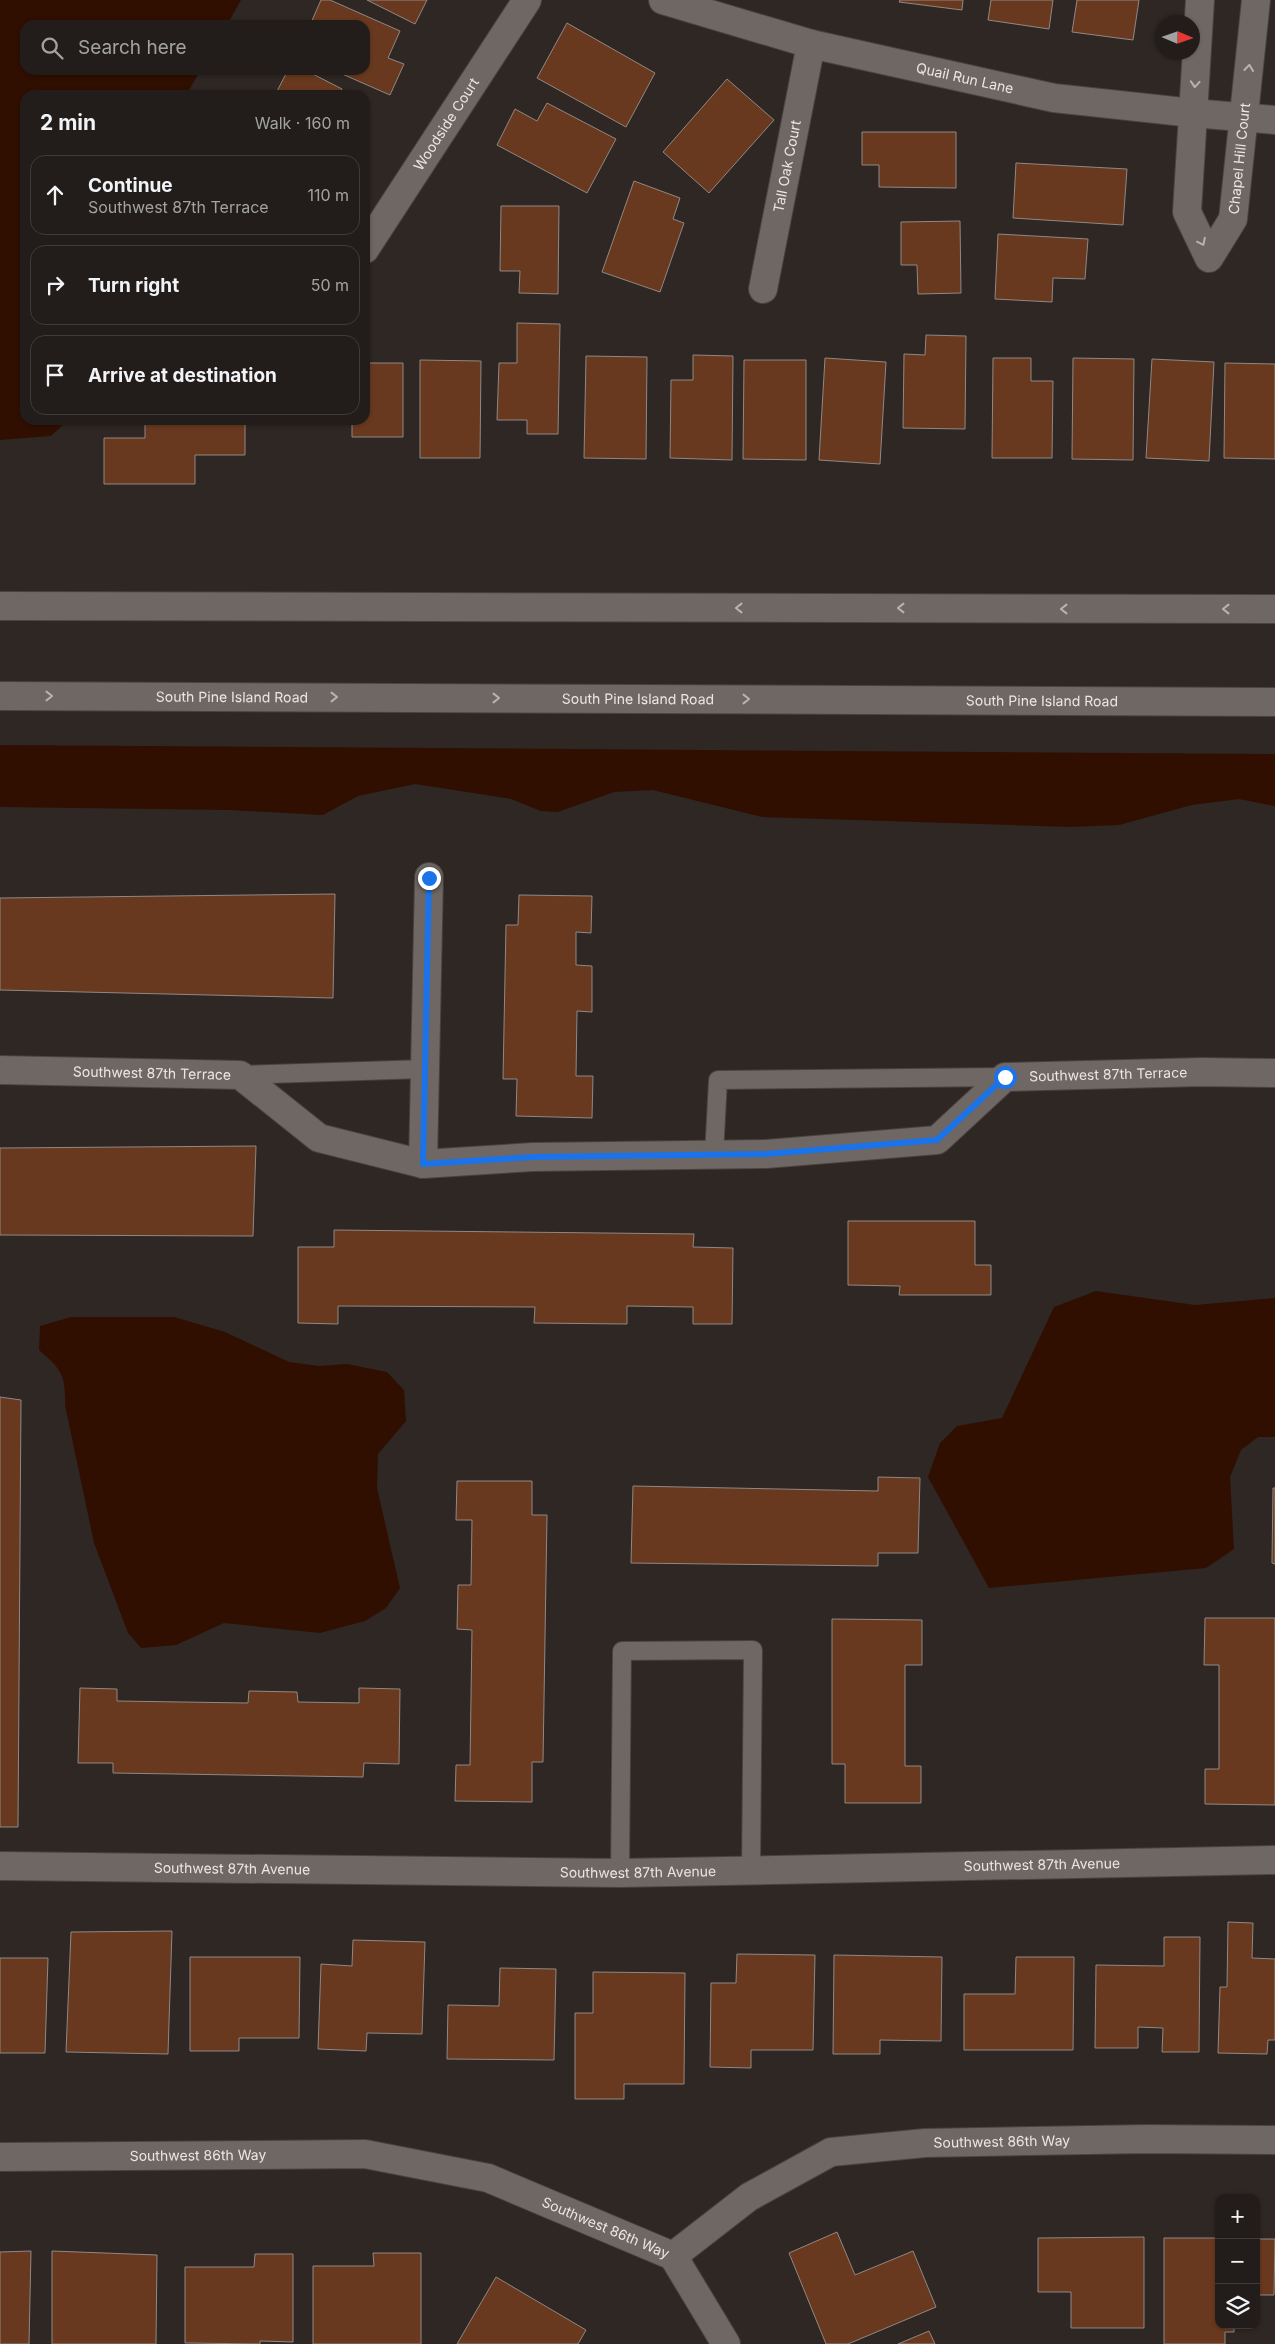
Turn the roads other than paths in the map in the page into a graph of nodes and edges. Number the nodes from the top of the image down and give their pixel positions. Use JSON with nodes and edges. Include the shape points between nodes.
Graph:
{"nodes":[{"id":1,"x":527,"y":0,"type":"edge"},
{"id":2,"x":663,"y":0,"type":"edge"},
{"id":3,"x":1200,"y":0,"type":"edge"},
{"id":4,"x":1256,"y":0,"type":"edge"},
{"id":5,"x":811,"y":44,"type":"junction"},
{"id":6,"x":1193,"y":113,"type":"junction"},
{"id":7,"x":1244,"y":117,"type":"junction"},
{"id":8,"x":1275,"y":120,"type":"edge"},
{"id":9,"x":370,"y":241,"type":"edge"},
{"id":10,"x":763,"y":289,"type":"dead end"},
{"id":11,"x":0,"y":606,"type":"edge"},
{"id":12,"x":1275,"y":609,"type":"edge"},
{"id":13,"x":0,"y":696,"type":"edge"},
{"id":14,"x":1275,"y":702,"type":"edge"},
{"id":15,"x":429,"y":878,"type":"dead end"},
{"id":16,"x":425,"y":1069,"type":"junction"},
{"id":17,"x":0,"y":1070,"type":"edge"},
{"id":18,"x":1275,"y":1073,"type":"edge"},
{"id":19,"x":240,"y":1075,"type":"junction"},
{"id":20,"x":1005,"y":1077,"type":"junction"},
{"id":21,"x":714,"y":1155,"type":"junction"},
{"id":22,"x":423,"y":1164,"type":"junction"},
{"id":23,"x":1275,"y":1860,"type":"edge"},
{"id":24,"x":0,"y":1866,"type":"edge"},
{"id":25,"x":751,"y":1870,"type":"junction"},
{"id":26,"x":620,"y":1873,"type":"junction"},
{"id":27,"x":1275,"y":2140,"type":"edge"},
{"id":28,"x":0,"y":2157,"type":"edge"},
{"id":29,"x":673,"y":2256,"type":"junction"},
{"id":30,"x":726,"y":2344,"type":"edge"}],
"edges":[{"from":1,"to":9,"type":"street","name":"Woodside Court"},
{"from":2,"to":5,"type":"street","name":"Quail Run Lane"},
{"from":3,"to":6,"type":"street","name":"Chapel Hill Court","one_way":true},
{"from":7,"to":4,"type":"street","name":"Chapel Hill Court","one_way":true},
{"from":5,"to":6,"type":"street","name":"Quail Run Lane","via":[[1054,98]]},
{"from":5,"to":10,"type":"street","name":"Tall Oak Court"},
{"from":6,"to":7,"type":"street","name":"Quail Run Lane"},
{"from":6,"to":7,"type":"street","name":"Chapel Hill Court","one_way":true,"via":[[1187,212],[1209,258],[1233,219]]},
{"from":7,"to":8,"type":"street","name":"Quail Run Lane"},
{"from":12,"to":11,"type":"street","one_way":true},
{"from":13,"to":14,"type":"street","name":"South Pine Island Road","one_way":true},
{"from":15,"to":16,"type":"street"},
{"from":16,"to":19,"type":"lane"},
{"from":16,"to":22,"type":"street"},
{"from":17,"to":19,"type":"street","name":"Southwest 87th Terrace"},
{"from":18,"to":20,"type":"street","name":"Southwest 87th Terrace"},
{"from":19,"to":22,"type":"street","name":"Southwest 87th Terrace","via":[[319,1138]]},
{"from":20,"to":21,"type":"street","name":"Southwest 87th Terrace","via":[[937,1140]]},
{"from":20,"to":21,"type":"lane","via":[[718,1080]]},
{"from":21,"to":22,"type":"street","name":"Southwest 87th Terrace","via":[[533,1157]]},
{"from":23,"to":25,"type":"street","name":"Southwest 87th Avenue"},
{"from":24,"to":26,"type":"street","name":"Southwest 87th Avenue"},
{"from":25,"to":26,"type":"street","name":"Southwest 87th Avenue"},
{"from":25,"to":26,"type":"lane","via":[[753,1650],[622,1651]]},
{"from":27,"to":29,"type":"street","name":"Southwest 86th Way","via":[[925,2143],[831,2152],[749,2197]]},
{"from":28,"to":29,"type":"street","name":"Southwest 86th Way","via":[[365,2154],[488,2178]]},
{"from":29,"to":30,"type":"street"}]}
